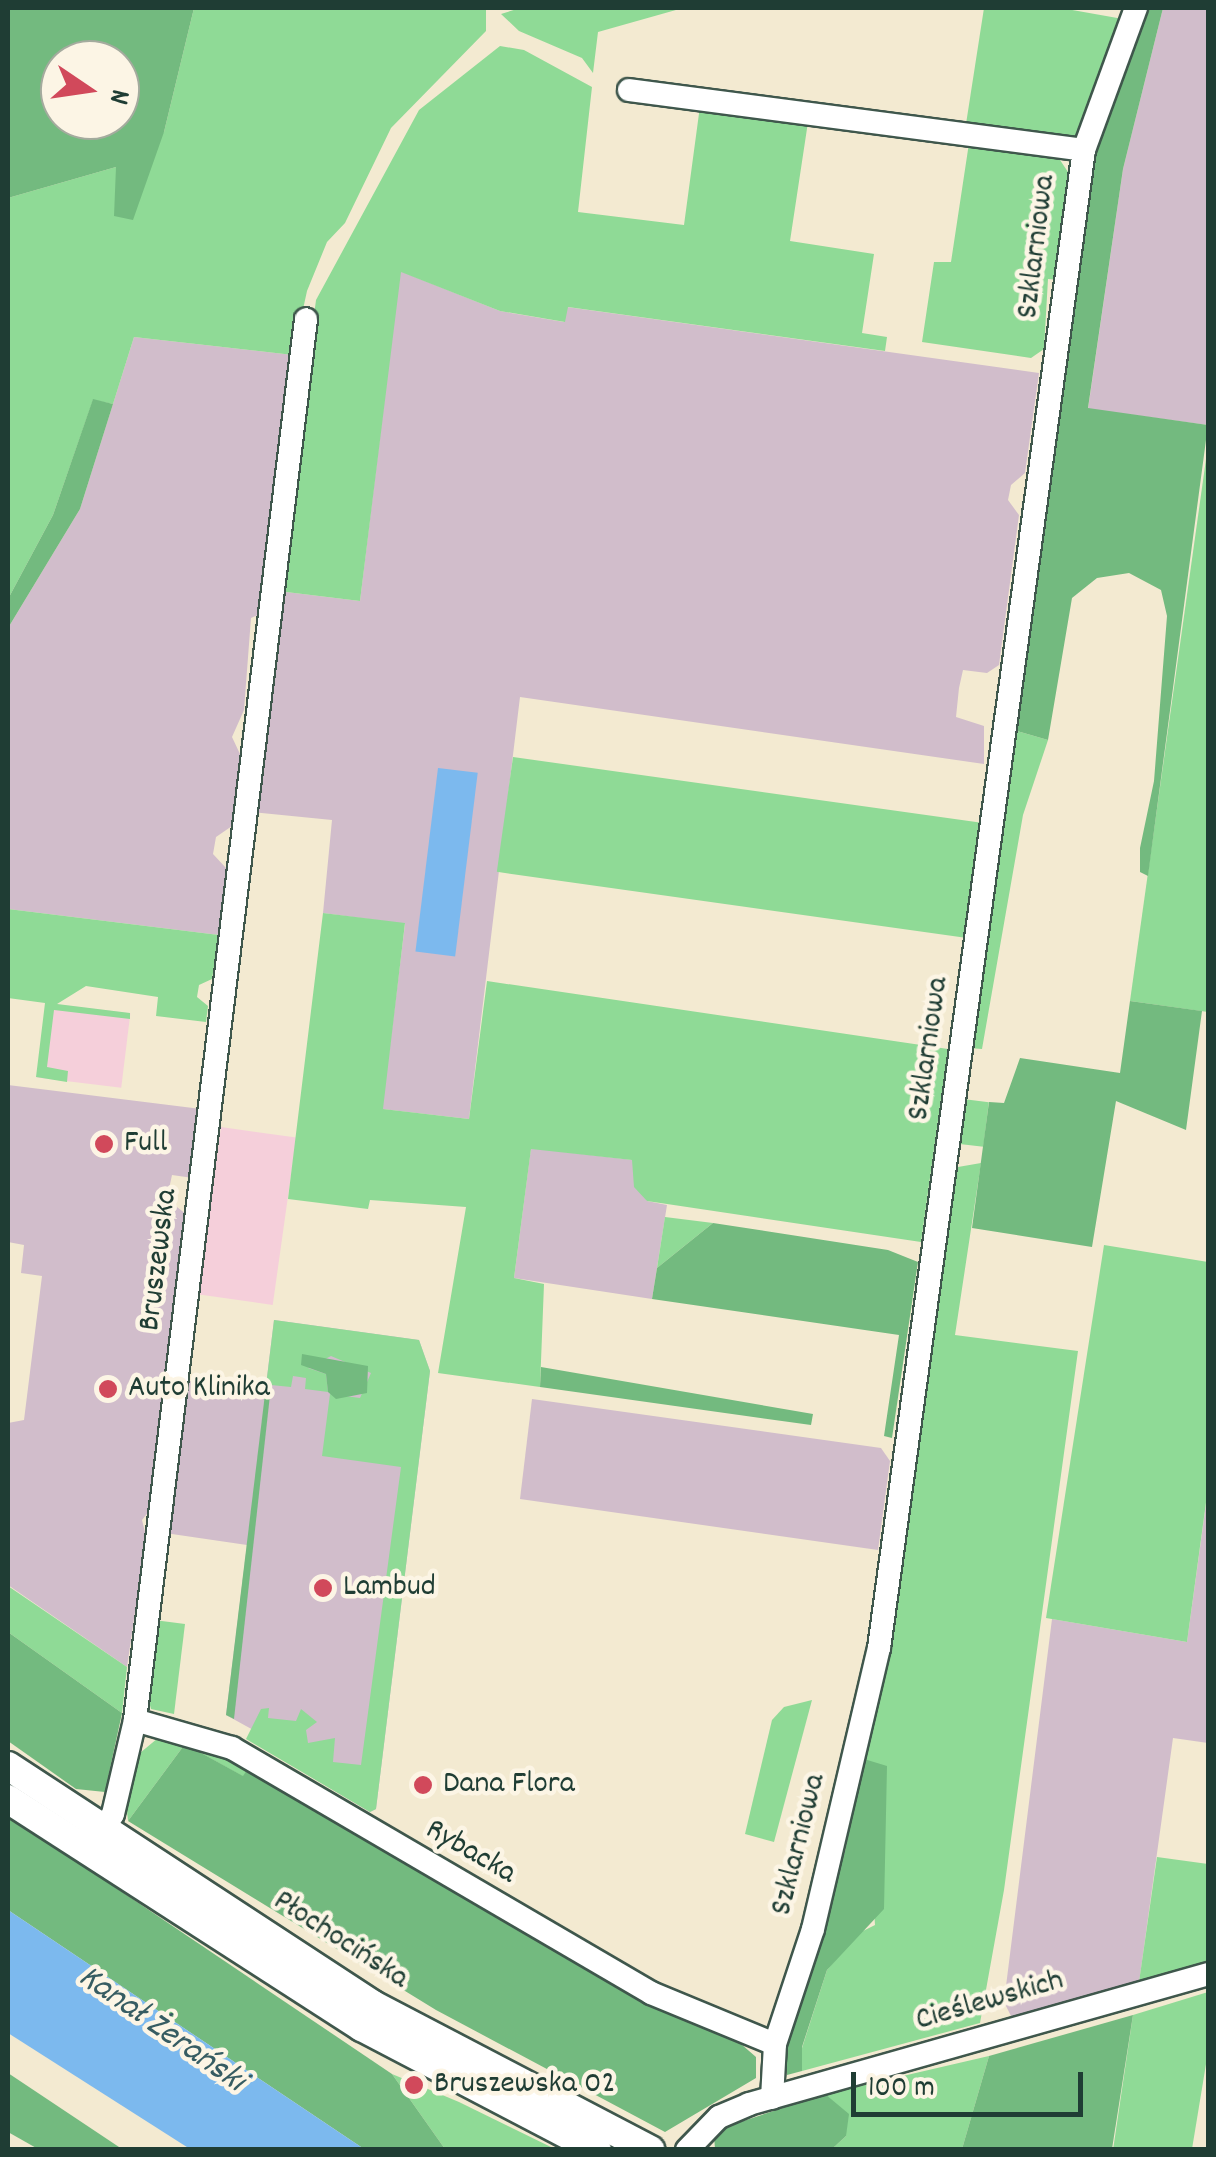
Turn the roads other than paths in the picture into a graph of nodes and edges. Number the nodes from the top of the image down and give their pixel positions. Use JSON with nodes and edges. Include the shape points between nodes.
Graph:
{"nodes":[{"id":1,"x":1136,"y":8,"type":"edge"},
{"id":2,"x":629,"y":90,"type":"dead end"},
{"id":3,"x":1084,"y":150,"type":"junction"},
{"id":4,"x":306,"y":318,"type":"dead end"},
{"id":5,"x":135,"y":1720,"type":"junction"},
{"id":6,"x":8,"y":1766,"type":"edge"},
{"id":7,"x":8,"y":1799,"type":"edge"},
{"id":8,"x":116,"y":1801,"type":"junction"},
{"id":9,"x":60,"y":1816,"type":"junction"},
{"id":10,"x":104,"y":1829,"type":"junction"},
{"id":11,"x":1208,"y":1974,"type":"edge"},
{"id":12,"x":775,"y":2044,"type":"junction"},
{"id":13,"x":772,"y":2098,"type":"junction"},
{"id":14,"x":597,"y":2150,"type":"edge"},
{"id":15,"x":650,"y":2150,"type":"edge"},
{"id":16,"x":688,"y":2150,"type":"edge"}],
"edges":[{"from":1,"to":3,"type":"street","name":"Szklarniowa"},
{"from":2,"to":3,"type":"street"},
{"from":3,"to":12,"type":"street","name":"Szklarniowa","via":[[879,1648],[817,1913]]},
{"from":4,"to":5,"type":"street","name":"Bruszewska"},
{"from":5,"to":8,"type":"street","name":"Bruszewska"},
{"from":5,"to":12,"type":"street","name":"Rybacka","via":[[232,1748],[651,1993]]},
{"from":6,"to":9,"type":"main road","name":"Płochocińska"},
{"from":7,"to":9,"type":"main road","name":"Płochocińska"},
{"from":8,"to":9,"type":"street"},
{"from":8,"to":10,"type":"street","name":"Bruszewska"},
{"from":9,"to":10,"type":"main road","name":"Płochocińska"},
{"from":9,"to":14,"type":"main road","name":"Płochocińska","via":[[362,2027]]},
{"from":10,"to":15,"type":"main road","name":"Płochocińska","via":[[373,2005]]},
{"from":11,"to":13,"type":"street","name":"Cieślewskich"},
{"from":12,"to":13,"type":"street","name":"Szklarniowa"},
{"from":13,"to":16,"type":"street","name":"Cieślewskich","via":[[719,2116]]}]}
